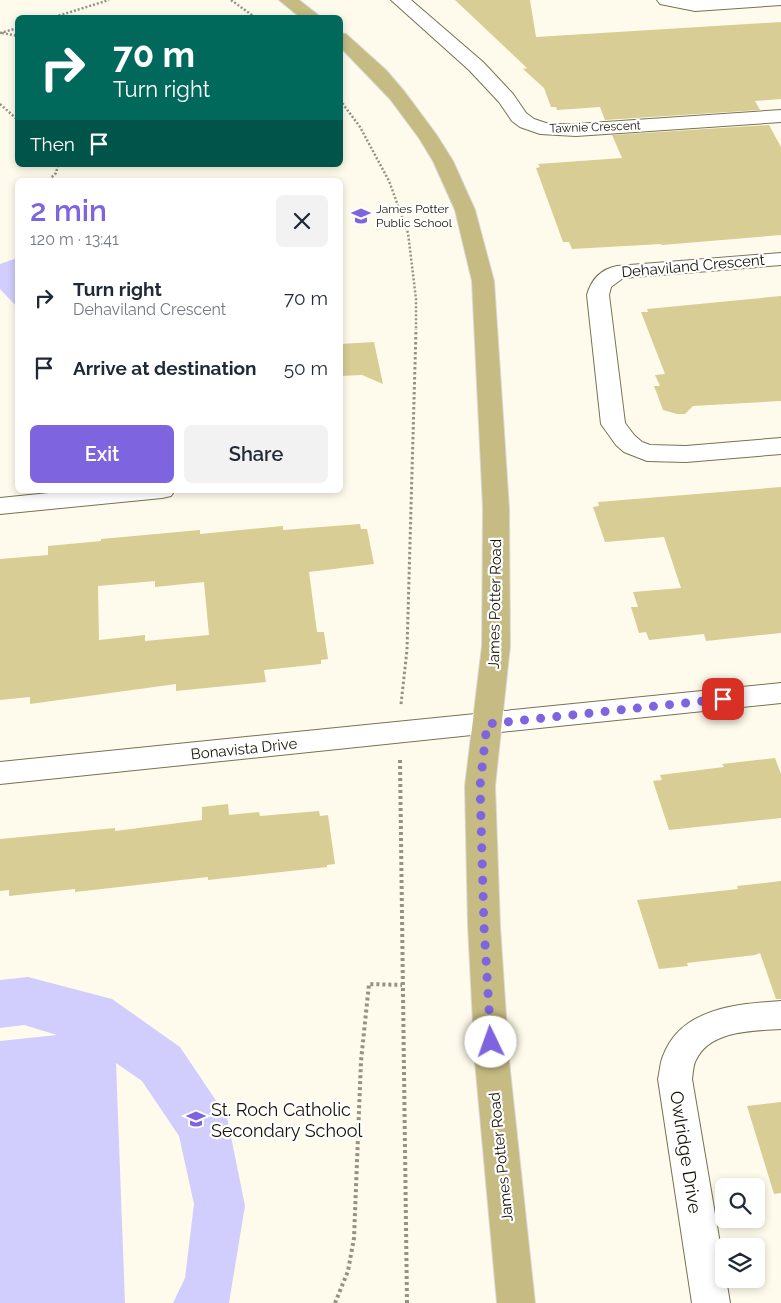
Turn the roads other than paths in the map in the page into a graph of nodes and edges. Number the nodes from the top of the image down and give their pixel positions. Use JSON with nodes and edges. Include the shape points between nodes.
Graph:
{"nodes":[{"id":1,"x":288,"y":0,"type":"edge"},
{"id":2,"x":400,"y":0,"type":"edge"},
{"id":3,"x":666,"y":0,"type":"edge"},
{"id":4,"x":781,"y":0,"type":"edge"},
{"id":5,"x":309,"y":15,"type":"edge"},
{"id":6,"x":343,"y":41,"type":"edge"},
{"id":7,"x":781,"y":116,"type":"edge"},
{"id":8,"x":781,"y":258,"type":"edge"},
{"id":9,"x":781,"y":446,"type":"edge"},
{"id":10,"x":132,"y":493,"type":"edge"},
{"id":11,"x":0,"y":506,"type":"edge"},
{"id":12,"x":781,"y":693,"type":"edge"},
{"id":13,"x":487,"y":724,"type":"junction"},
{"id":14,"x":0,"y":773,"type":"edge"},
{"id":15,"x":781,"y":1015,"type":"edge"},
{"id":16,"x":516,"y":1303,"type":"edge"},
{"id":17,"x":711,"y":1303,"type":"edge"}],
"edges":[{"from":1,"to":5,"type":"main road"},
{"from":2,"to":7,"type":"street","name":"Tawnie Crescent","via":[[476,66],[519,117],[537,128],[576,130]]},
{"from":3,"to":4,"type":"street","via":[[695,6]]},
{"from":6,"to":13,"type":"main road","name":"James Potter Road","via":[[385,80],[435,148],[465,210],[483,281],[496,508],[496,646]]},
{"from":8,"to":9,"type":"street","name":"Dehaviland Crescent","via":[[617,272],[601,284],[598,295],[613,424],[633,447],[647,453],[668,455]]},
{"from":10,"to":11,"type":"street"},
{"from":12,"to":13,"type":"street"},
{"from":13,"to":14,"type":"street","name":"Bonavista Drive"},
{"from":13,"to":16,"type":"main road","name":"James Potter Road","via":[[480,786],[484,926],[492,1061]]},
{"from":15,"to":17,"type":"street","name":"Owlridge Drive","via":[[723,1021],[696,1034],[680,1053],[675,1079]]}]}
